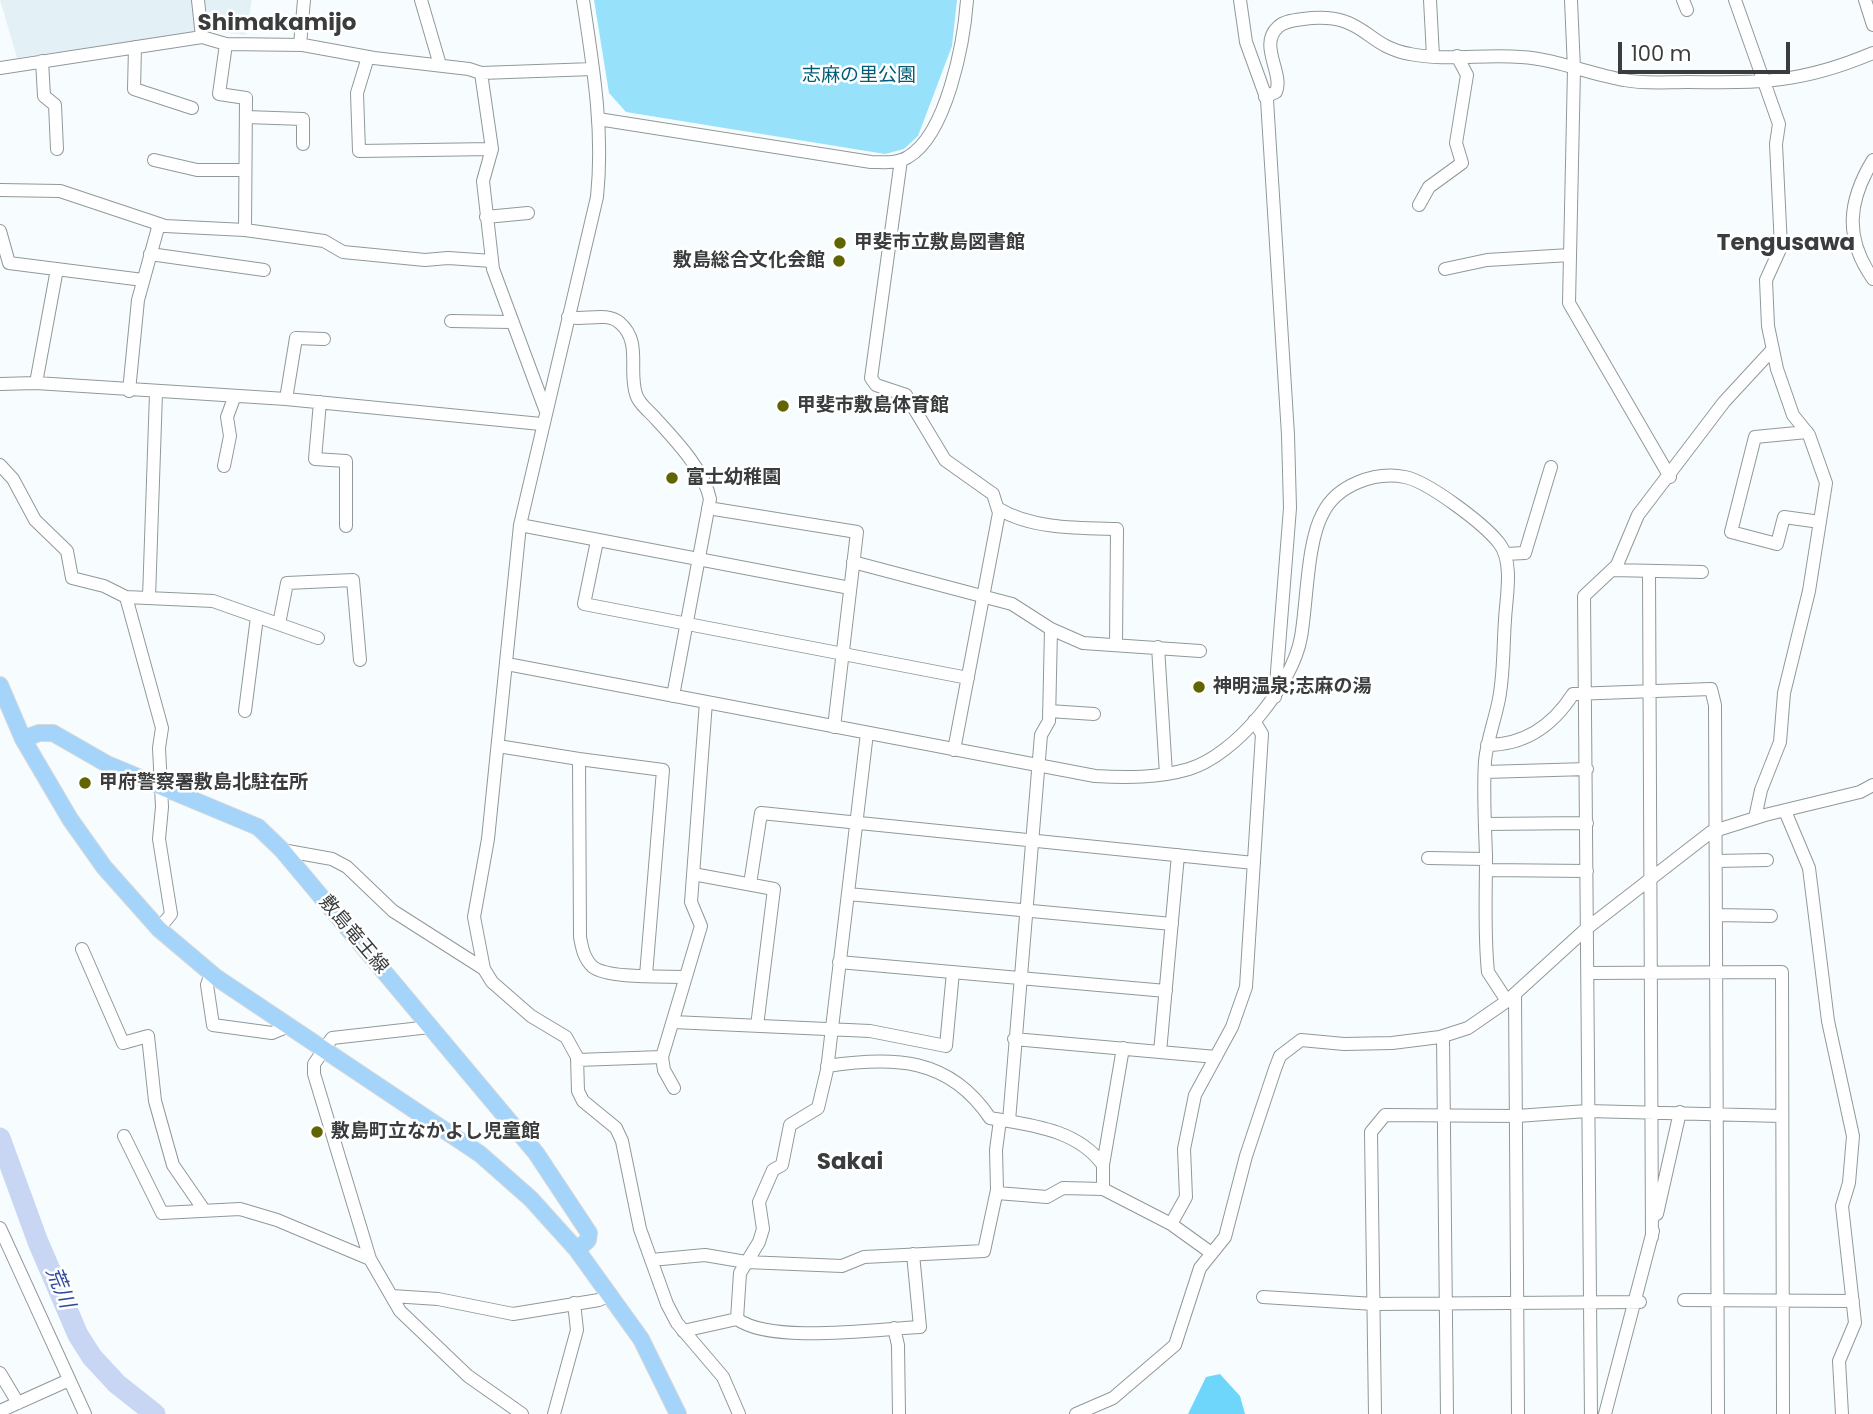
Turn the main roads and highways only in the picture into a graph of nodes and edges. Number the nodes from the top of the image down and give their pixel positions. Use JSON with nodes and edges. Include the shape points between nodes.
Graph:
{"nodes":[{"id":1,"x":0,"y":685,"type":"edge"},
{"id":2,"x":23,"y":739,"type":"junction"},
{"id":3,"x":577,"y":1250,"type":"junction"},
{"id":4,"x":678,"y":1414,"type":"edge"}],
"edges":[{"from":1,"to":2,"type":"main road"},
{"from":2,"to":3,"type":"main road","via":[[104,867],[159,929],[211,973],[480,1154],[531,1199]]},
{"from":2,"to":3,"type":"main road","name":"敷島竜王線","via":[[53,733],[76,749],[258,827],[282,850],[562,1189],[589,1233]]},
{"from":3,"to":4,"type":"main road","via":[[641,1339]]}]}
